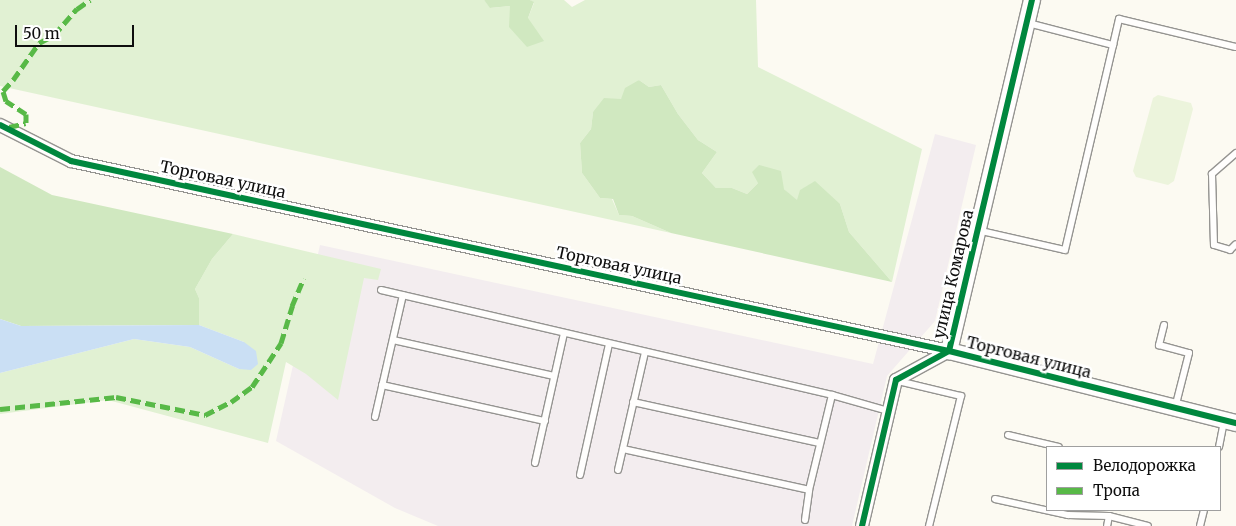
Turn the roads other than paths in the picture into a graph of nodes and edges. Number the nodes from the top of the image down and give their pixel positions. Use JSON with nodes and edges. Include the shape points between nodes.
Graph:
{"nodes":[{"id":1,"x":1032,"y":0,"type":"edge"},
{"id":2,"x":1027,"y":23,"type":"junction"},
{"id":3,"x":1113,"y":45,"type":"junction"},
{"id":4,"x":1236,"y":47,"type":"edge"},
{"id":5,"x":0,"y":125,"type":"edge"},
{"id":6,"x":1236,"y":153,"type":"edge"},
{"id":7,"x":977,"y":230,"type":"junction"},
{"id":8,"x":1236,"y":244,"type":"edge"},
{"id":9,"x":381,"y":290,"type":"dead end"},
{"id":10,"x":402,"y":295,"type":"junction"},
{"id":11,"x":1164,"y":325,"type":"dead end"},
{"id":12,"x":564,"y":333,"type":"junction"},
{"id":13,"x":392,"y":340,"type":"junction"},
{"id":14,"x":609,"y":344,"type":"junction"},
{"id":15,"x":949,"y":351,"type":"junction"},
{"id":16,"x":645,"y":352,"type":"junction"},
{"id":17,"x":554,"y":376,"type":"junction"},
{"id":18,"x":896,"y":380,"type":"junction"},
{"id":19,"x":382,"y":385,"type":"junction"},
{"id":20,"x":832,"y":396,"type":"junction"},
{"id":21,"x":633,"y":402,"type":"junction"},
{"id":22,"x":1175,"y":408,"type":"junction"},
{"id":23,"x":888,"y":411,"type":"junction"},
{"id":24,"x":375,"y":417,"type":"dead end"},
{"id":25,"x":544,"y":421,"type":"junction"},
{"id":26,"x":1230,"y":422,"type":"edge"},
{"id":27,"x":1008,"y":435,"type":"dead end"},
{"id":28,"x":820,"y":443,"type":"junction"},
{"id":29,"x":1055,"y":446,"type":"edge"},
{"id":30,"x":1218,"y":446,"type":"edge"},
{"id":31,"x":622,"y":449,"type":"junction"},
{"id":32,"x":535,"y":464,"type":"dead end"},
{"id":33,"x":618,"y":470,"type":"dead end"},
{"id":34,"x":580,"y":475,"type":"dead end"},
{"id":35,"x":810,"y":490,"type":"junction"},
{"id":36,"x":995,"y":499,"type":"dead end"},
{"id":37,"x":1046,"y":508,"type":"edge"},
{"id":38,"x":1204,"y":511,"type":"edge"},
{"id":39,"x":1068,"y":512,"type":"edge"},
{"id":40,"x":1110,"y":516,"type":"junction"},
{"id":41,"x":805,"y":520,"type":"dead end"},
{"id":42,"x":862,"y":526,"type":"edge"},
{"id":43,"x":929,"y":526,"type":"edge"},
{"id":44,"x":1107,"y":526,"type":"edge"},
{"id":45,"x":1148,"y":526,"type":"edge"},
{"id":46,"x":1200,"y":526,"type":"edge"}],
"edges":[{"from":1,"to":2,"type":"street","name":"улица Комарова"},
{"from":2,"to":3,"type":"lane"},
{"from":2,"to":7,"type":"street","name":"улица Комарова"},
{"from":3,"to":4,"type":"lane","via":[[1119,19]]},
{"from":3,"to":7,"type":"lane","via":[[1065,250]]},
{"from":5,"to":15,"type":"street","name":"Торговая улица","via":[[71,161]]},
{"from":6,"to":8,"type":"lane","via":[[1212,174],[1214,246],[1230,250]]},
{"from":7,"to":15,"type":"street","name":"улица Комарова"},
{"from":9,"to":10,"type":"lane"},
{"from":10,"to":12,"type":"lane"},
{"from":10,"to":13,"type":"lane"},
{"from":11,"to":22,"type":"lane","via":[[1159,345],[1189,353]]},
{"from":12,"to":14,"type":"lane"},
{"from":12,"to":17,"type":"lane"},
{"from":13,"to":17,"type":"lane"},
{"from":13,"to":19,"type":"lane"},
{"from":14,"to":16,"type":"lane"},
{"from":14,"to":34,"type":"lane"},
{"from":15,"to":18,"type":"street","name":"улица Комарова"},
{"from":15,"to":22,"type":"street","name":"Торговая улица"},
{"from":16,"to":20,"type":"lane"},
{"from":16,"to":21,"type":"lane"},
{"from":17,"to":25,"type":"lane"},
{"from":18,"to":23,"type":"street"},
{"from":18,"to":43,"type":"lane","via":[[961,396]]},
{"from":19,"to":24,"type":"lane"},
{"from":19,"to":25,"type":"lane"},
{"from":20,"to":23,"type":"lane"},
{"from":20,"to":28,"type":"lane"},
{"from":21,"to":28,"type":"lane"},
{"from":21,"to":31,"type":"lane"},
{"from":22,"to":26,"type":"street","name":"Торговая улица"},
{"from":23,"to":42,"type":"street"},
{"from":25,"to":32,"type":"lane"},
{"from":26,"to":30,"type":"lane"},
{"from":27,"to":29,"type":"lane"},
{"from":28,"to":35,"type":"lane"},
{"from":31,"to":33,"type":"lane"},
{"from":31,"to":35,"type":"lane"},
{"from":35,"to":41,"type":"lane"},
{"from":36,"to":37,"type":"lane"},
{"from":38,"to":46,"type":"lane"},
{"from":39,"to":40,"type":"lane"},
{"from":40,"to":44,"type":"lane"},
{"from":40,"to":45,"type":"lane"}]}
